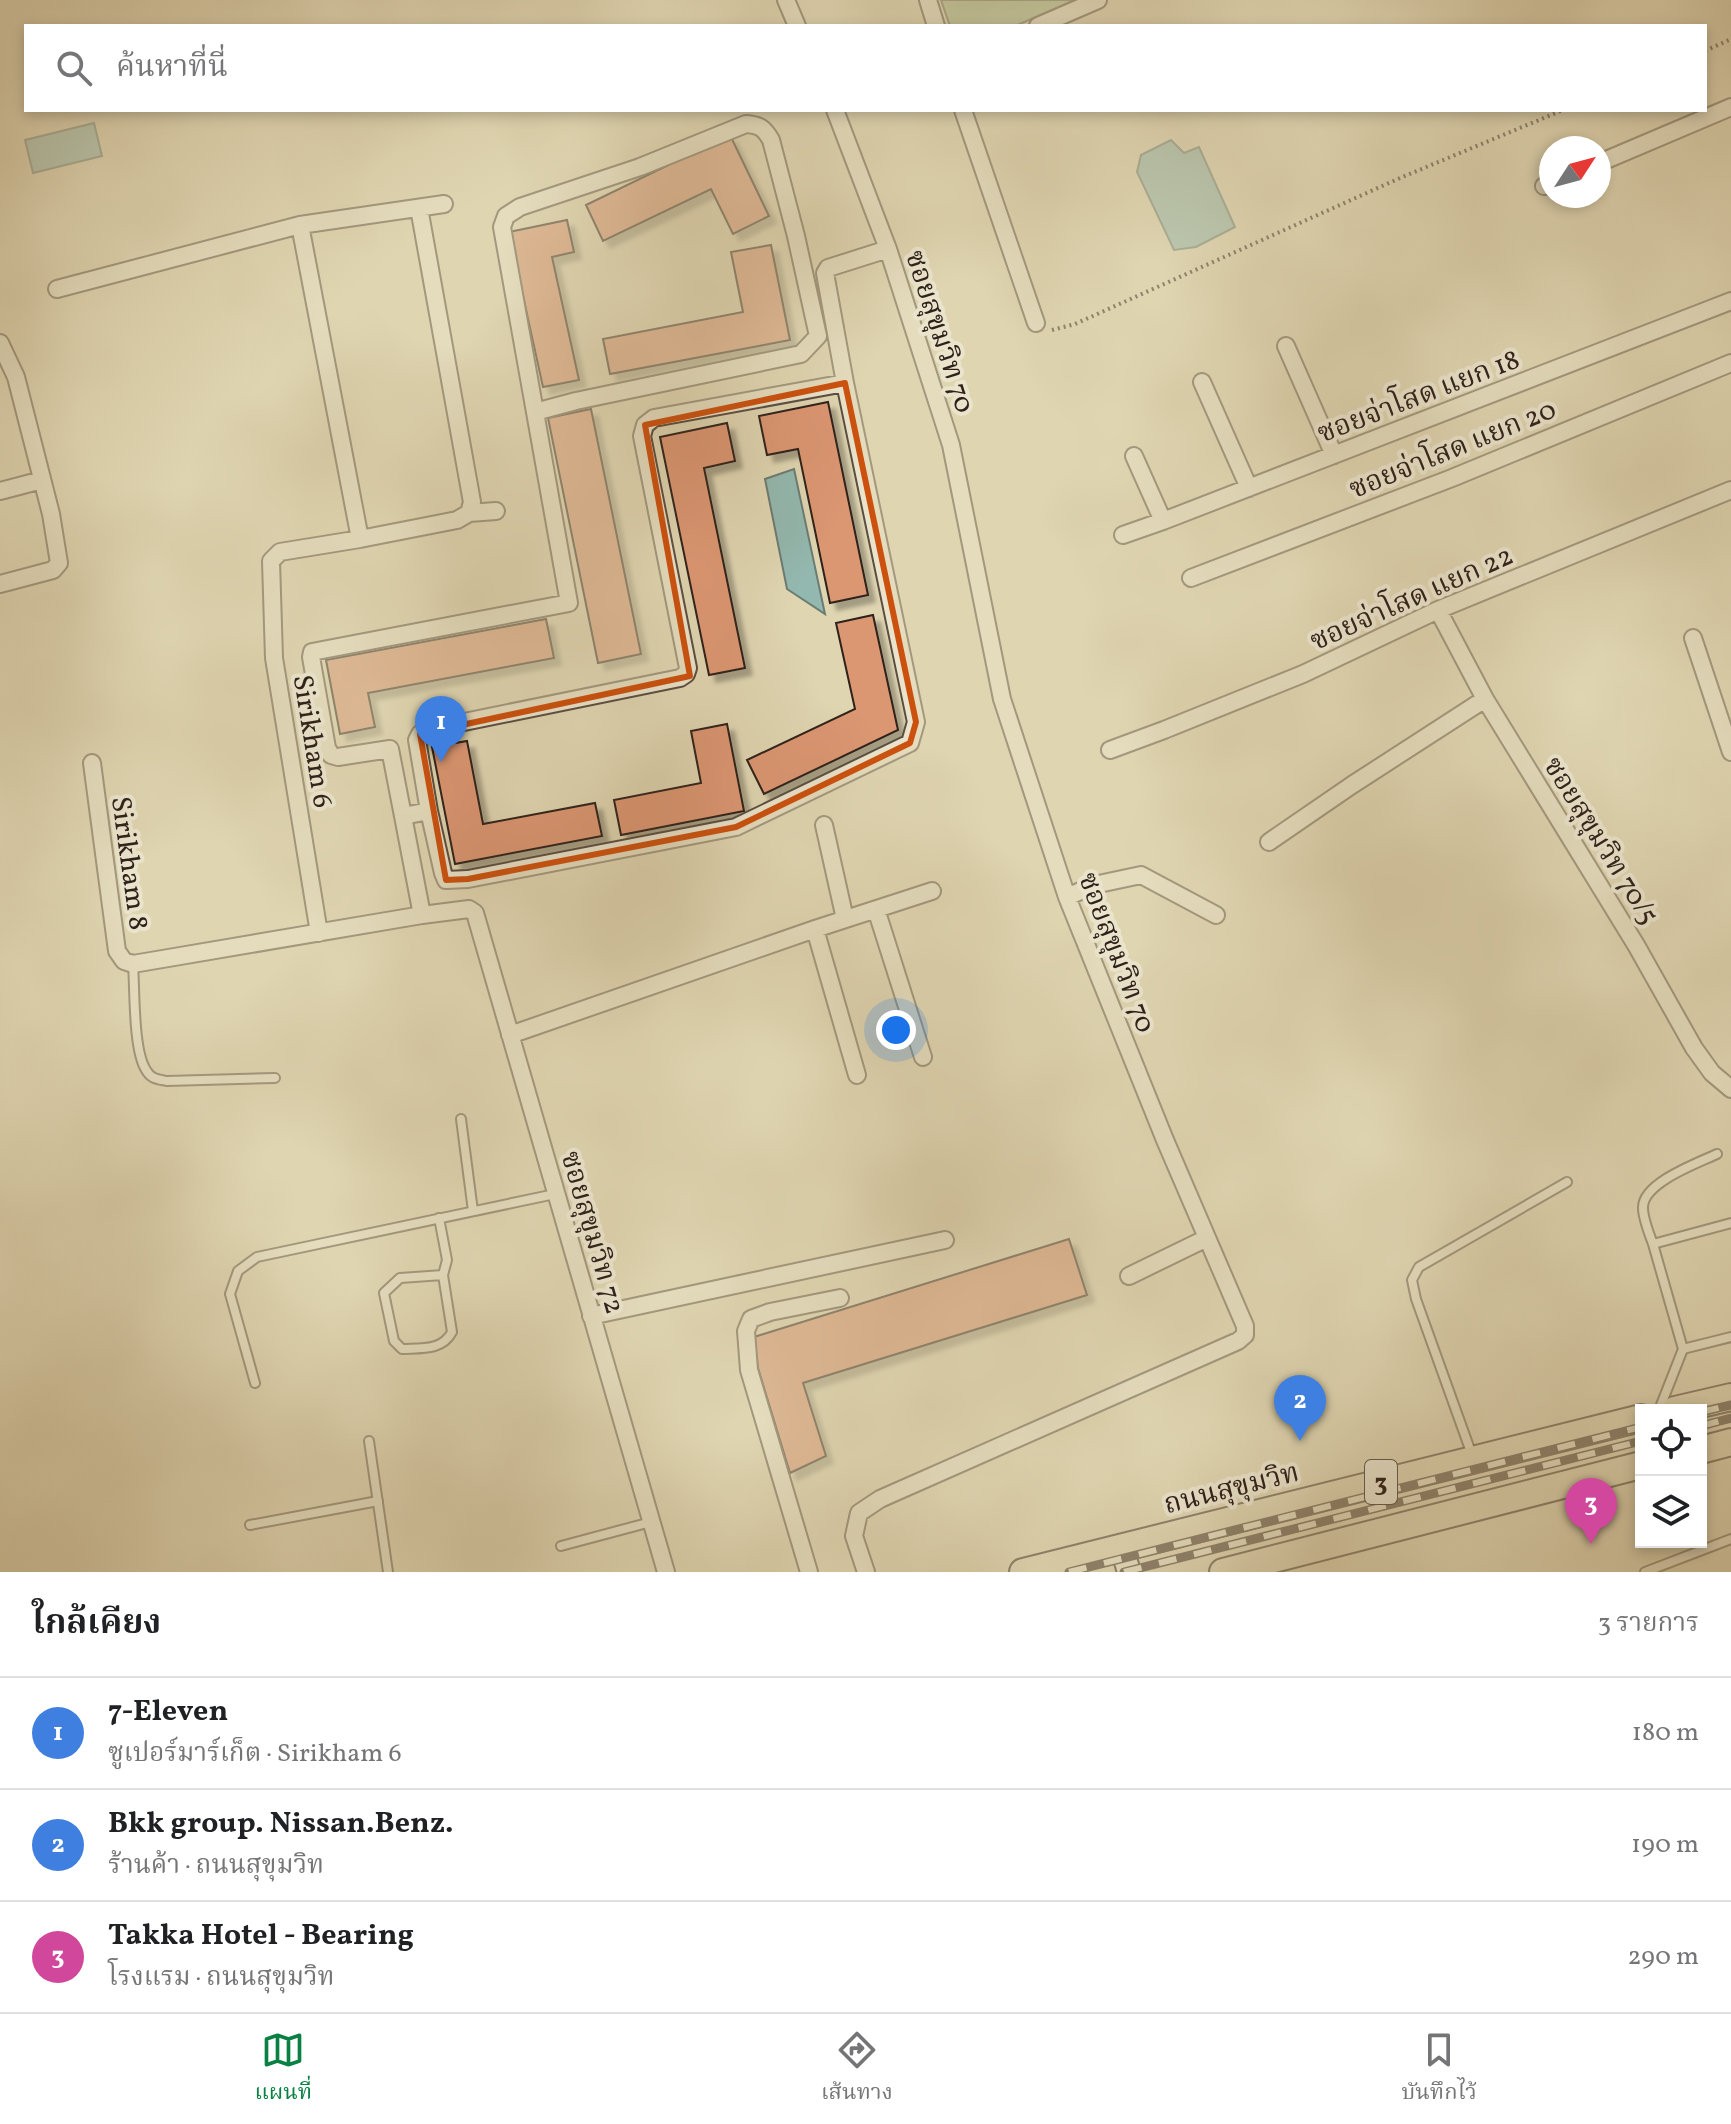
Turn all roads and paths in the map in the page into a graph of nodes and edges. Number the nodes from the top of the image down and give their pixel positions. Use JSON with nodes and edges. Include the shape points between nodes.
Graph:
{"nodes":[{"id":1,"x":786,"y":0,"type":"edge"},
{"id":2,"x":928,"y":0,"type":"edge"},
{"id":3,"x":1098,"y":0,"type":"edge"},
{"id":4,"x":796,"y":24,"type":"edge"},
{"id":5,"x":935,"y":24,"type":"edge"},
{"id":6,"x":1043,"y":24,"type":"edge"},
{"id":7,"x":1731,"y":39,"type":"edge"},
{"id":8,"x":1707,"y":50,"type":"edge"},
{"id":9,"x":1731,"y":107,"type":"edge"},
{"id":10,"x":836,"y":112,"type":"edge"},
{"id":11,"x":964,"y":112,"type":"edge"},
{"id":12,"x":1558,"y":112,"type":"edge"},
{"id":13,"x":1611,"y":158,"type":"edge"},
{"id":14,"x":444,"y":204,"type":"dead end"},
{"id":15,"x":419,"y":208,"type":"junction"},
{"id":16,"x":300,"y":225,"type":"junction"},
{"id":17,"x":888,"y":249,"type":"junction"},
{"id":18,"x":57,"y":289,"type":"dead end"},
{"id":19,"x":1731,"y":301,"type":"edge"},
{"id":20,"x":1036,"y":323,"type":"joint"},
{"id":21,"x":0,"y":343,"type":"edge"},
{"id":22,"x":1286,"y":346,"type":"dead end"},
{"id":23,"x":1731,"y":363,"type":"edge"},
{"id":24,"x":1202,"y":382,"type":"dead end"},
{"id":25,"x":845,"y":383,"type":"junction"},
{"id":26,"x":535,"y":412,"type":"junction"},
{"id":27,"x":1334,"y":455,"type":"junction"},
{"id":28,"x":1134,"y":456,"type":"dead end"},
{"id":29,"x":42,"y":480,"type":"junction"},
{"id":30,"x":1249,"y":488,"type":"junction"},
{"id":31,"x":1731,"y":490,"type":"edge"},
{"id":32,"x":0,"y":491,"type":"edge"},
{"id":33,"x":496,"y":511,"type":"dead end"},
{"id":34,"x":469,"y":513,"type":"junction"},
{"id":35,"x":1163,"y":521,"type":"junction"},
{"id":36,"x":1123,"y":535,"type":"dead end"},
{"id":37,"x":360,"y":539,"type":"junction"},
{"id":38,"x":1191,"y":578,"type":"dead end"},
{"id":39,"x":0,"y":584,"type":"edge"},
{"id":40,"x":1438,"y":610,"type":"junction"},
{"id":41,"x":1693,"y":638,"type":"dead end"},
{"id":42,"x":1485,"y":699,"type":"junction"},
{"id":43,"x":1110,"y":750,"type":"dead end"},
{"id":44,"x":1731,"y":752,"type":"edge"},
{"id":45,"x":92,"y":763,"type":"dead end"},
{"id":46,"x":429,"y":811,"type":"junction"},
{"id":47,"x":403,"y":816,"type":"junction"},
{"id":48,"x":824,"y":825,"type":"dead end"},
{"id":49,"x":1269,"y":842,"type":"dead end"},
{"id":50,"x":932,"y":891,"type":"dead end"},
{"id":51,"x":1067,"y":897,"type":"junction"},
{"id":52,"x":469,"y":909,"type":"joint"},
{"id":53,"x":876,"y":909,"type":"junction"},
{"id":54,"x":422,"y":915,"type":"junction"},
{"id":55,"x":1216,"y":915,"type":"dead end"},
{"id":56,"x":845,"y":919,"type":"junction"},
{"id":57,"x":815,"y":929,"type":"junction"},
{"id":58,"x":319,"y":933,"type":"junction"},
{"id":59,"x":133,"y":964,"type":"junction"},
{"id":60,"x":510,"y":1035,"type":"junction"},
{"id":61,"x":923,"y":1057,"type":"dead end"},
{"id":62,"x":857,"y":1075,"type":"dead end"},
{"id":63,"x":275,"y":1078,"type":"dead end"},
{"id":64,"x":1731,"y":1089,"type":"edge"},
{"id":65,"x":461,"y":1119,"type":"dead end"},
{"id":66,"x":1717,"y":1154,"type":"dead end"},
{"id":67,"x":1567,"y":1182,"type":"dead end"},
{"id":68,"x":555,"y":1194,"type":"junction"},
{"id":69,"x":473,"y":1211,"type":"junction"},
{"id":70,"x":439,"y":1218,"type":"junction"},
{"id":71,"x":1731,"y":1223,"type":"edge"},
{"id":72,"x":1207,"y":1238,"type":"junction"},
{"id":73,"x":945,"y":1240,"type":"dead end"},
{"id":74,"x":1653,"y":1244,"type":"junction"},
{"id":75,"x":443,"y":1275,"type":"junction"},
{"id":76,"x":1129,"y":1276,"type":"dead end"},
{"id":77,"x":840,"y":1298,"type":"dead end"},
{"id":78,"x":591,"y":1316,"type":"junction"},
{"id":79,"x":1731,"y":1337,"type":"edge"},
{"id":80,"x":1683,"y":1349,"type":"junction"},
{"id":81,"x":255,"y":1383,"type":"dead end"},
{"id":82,"x":1731,"y":1397,"type":"edge"},
{"id":83,"x":1661,"y":1404,"type":"edge"},
{"id":84,"x":1701,"y":1404,"type":"edge"},
{"id":85,"x":1635,"y":1419,"type":"edge"},
{"id":86,"x":369,"y":1441,"type":"dead end"},
{"id":87,"x":1731,"y":1442,"type":"edge"},
{"id":88,"x":1707,"y":1448,"type":"edge"},
{"id":89,"x":1474,"y":1459,"type":"junction"},
{"id":90,"x":1635,"y":1467,"type":"edge"},
{"id":91,"x":378,"y":1501,"type":"junction"},
{"id":92,"x":652,"y":1522,"type":"junction"},
{"id":93,"x":250,"y":1525,"type":"dead end"},
{"id":94,"x":1731,"y":1539,"type":"edge"},
{"id":95,"x":561,"y":1546,"type":"dead end"},
{"id":96,"x":1125,"y":1560,"type":"edge"},
{"id":97,"x":388,"y":1572,"type":"edge"},
{"id":98,"x":666,"y":1572,"type":"edge"},
{"id":99,"x":809,"y":1572,"type":"edge"},
{"id":100,"x":866,"y":1572,"type":"edge"},
{"id":101,"x":1023,"y":1572,"type":"edge"},
{"id":102,"x":1223,"y":1572,"type":"edge"},
{"id":103,"x":1645,"y":1572,"type":"edge"}],
"edges":[{"from":1,"to":4,"type":"street"},
{"from":2,"to":5,"type":"street"},
{"from":3,"to":6,"type":"street"},
{"from":7,"to":8,"type":"path"},
{"from":9,"to":13,"type":"street"},
{"from":10,"to":17,"type":"street","name":"ซอยสุขุมวิท 70"},
{"from":11,"to":20,"type":"street"},
{"from":12,"to":20,"type":"path","via":[[1075,324],[1049,331]]},
{"from":14,"to":15,"type":"street"},
{"from":15,"to":16,"type":"street"},
{"from":15,"to":34,"type":"street","via":[[472,502]]},
{"from":16,"to":18,"type":"street"},
{"from":16,"to":37,"type":"street"},
{"from":17,"to":25,"type":"street","via":[[825,271]]},
{"from":17,"to":51,"type":"street","name":"ซอยสุขุมวิท 70","via":[[951,445],[1002,699]]},
{"from":19,"to":27,"type":"street","name":"ซอยจ่าโสด แยก 18"},
{"from":21,"to":29,"type":"street","via":[[16,377]]},
{"from":22,"to":27,"type":"street"},
{"from":23,"to":38,"type":"street","name":"ซอยจ่าโสด แยก 20"},
{"from":24,"to":30,"type":"street"},
{"from":25,"to":46,"type":"street","via":[[654,418],[645,425],[642,436],[686,674],[425,730],[417,740]]},
{"from":25,"to":46,"type":"street","via":[[916,722],[910,743],[736,827],[455,881],[446,880],[443,873]]},
{"from":26,"to":26,"type":"street","via":[[502,227],[506,216],[746,124],[765,129],[818,336],[810,347],[801,354]]},
{"from":26,"to":47,"type":"street","via":[[569,603],[312,652],[327,748],[338,757],[390,749]]},
{"from":27,"to":30,"type":"street","name":"ซอยจ่าโสด แยก 18"},
{"from":28,"to":35,"type":"street"},
{"from":29,"to":32,"type":"street"},
{"from":29,"to":39,"type":"street","via":[[58,567]]},
{"from":30,"to":35,"type":"street","name":"ซอยจ่าโสด แยก 18"},
{"from":31,"to":40,"type":"street","name":"ซอยจ่าโสด แยก 22"},
{"from":33,"to":34,"type":"street"},
{"from":34,"to":37,"type":"street","via":[[457,520]]},
{"from":35,"to":36,"type":"street","name":"ซอยจ่าโสด แยก 18"},
{"from":37,"to":58,"type":"street","name":"Sirikham 6","via":[[280,552],[271,561],[274,658]]},
{"from":40,"to":42,"type":"street","name":"ซอยสุขุมวิท 70/5"},
{"from":40,"to":43,"type":"street","name":"ซอยจ่าโสด แยก 22","via":[[1303,674]]},
{"from":41,"to":44,"type":"street"},
{"from":42,"to":49,"type":"street"},
{"from":42,"to":64,"type":"street","name":"ซอยสุขุมวิท 70/5","via":[[1694,1048]]},
{"from":45,"to":59,"type":"street","name":"Sirikham 8","via":[[117,951]]},
{"from":46,"to":47,"type":"street"},
{"from":47,"to":54,"type":"street"},
{"from":48,"to":56,"type":"street"},
{"from":50,"to":53,"type":"street"},
{"from":51,"to":55,"type":"street","via":[[1141,875]]},
{"from":51,"to":72,"type":"street","name":"ซอยสุขุมวิท 70"},
{"from":52,"to":54,"type":"street","name":"Sirikham 8"},
{"from":52,"to":60,"type":"street","name":"ซอยสุขุมวิท 72","via":[[477,918]]},
{"from":53,"to":56,"type":"street"},
{"from":53,"to":61,"type":"street"},
{"from":54,"to":58,"type":"street","name":"Sirikham 8"},
{"from":56,"to":57,"type":"street"},
{"from":57,"to":60,"type":"street"},
{"from":57,"to":62,"type":"street"},
{"from":58,"to":59,"type":"street","name":"Sirikham 8"},
{"from":59,"to":63,"type":"lane","via":[[139,1052],[153,1079]]},
{"from":60,"to":68,"type":"street","name":"ซอยสุขุมวิท 72"},
{"from":65,"to":69,"type":"lane"},
{"from":66,"to":74,"type":"lane","via":[[1650,1190],[1642,1209]]},
{"from":67,"to":89,"type":"lane","via":[[1419,1267],[1412,1280]]},
{"from":68,"to":69,"type":"lane"},
{"from":68,"to":78,"type":"street","name":"ซอยสุขุมวิท 72"},
{"from":69,"to":70,"type":"lane"},
{"from":70,"to":75,"type":"lane","via":[[447,1260]]},
{"from":70,"to":81,"type":"lane","via":[[257,1257],[238,1271],[230,1294]]},
{"from":71,"to":74,"type":"lane"},
{"from":72,"to":76,"type":"street"},
{"from":72,"to":100,"type":"street","name":"ซอยสุขุมวิท 70","via":[[1245,1335],[880,1499],[859,1513],[854,1536]]},
{"from":73,"to":78,"type":"street"},
{"from":74,"to":80,"type":"lane"},
{"from":75,"to":75,"type":"lane","via":[[452,1332],[436,1348],[402,1349],[394,1341],[384,1293],[400,1278]]},
{"from":77,"to":99,"type":"street","via":[[770,1312],[751,1319],[746,1331],[749,1370]]},
{"from":78,"to":92,"type":"street","name":"ซอยสุขุมวิท 72"},
{"from":79,"to":80,"type":"lane"},
{"from":80,"to":83,"type":"lane"},
{"from":82,"to":84,"type":"highway"},
{"from":85,"to":89,"type":"highway","name":"ถนนสุขุมวิท","number":"3"},
{"from":86,"to":91,"type":"lane"},
{"from":87,"to":88,"type":"highway"},
{"from":89,"to":96,"type":"highway","name":"ถนนสุขุมวิท","number":"3"},
{"from":90,"to":102,"type":"highway","number":"3"},
{"from":91,"to":93,"type":"lane"},
{"from":91,"to":97,"type":"lane"},
{"from":92,"to":95,"type":"lane"},
{"from":92,"to":98,"type":"street","name":"ซอยสุขุมวิท 72"},
{"from":94,"to":103,"type":"lane"},
{"from":96,"to":101,"type":"highway","name":"ถนนสุขุมวิท","number":"3"}]}
